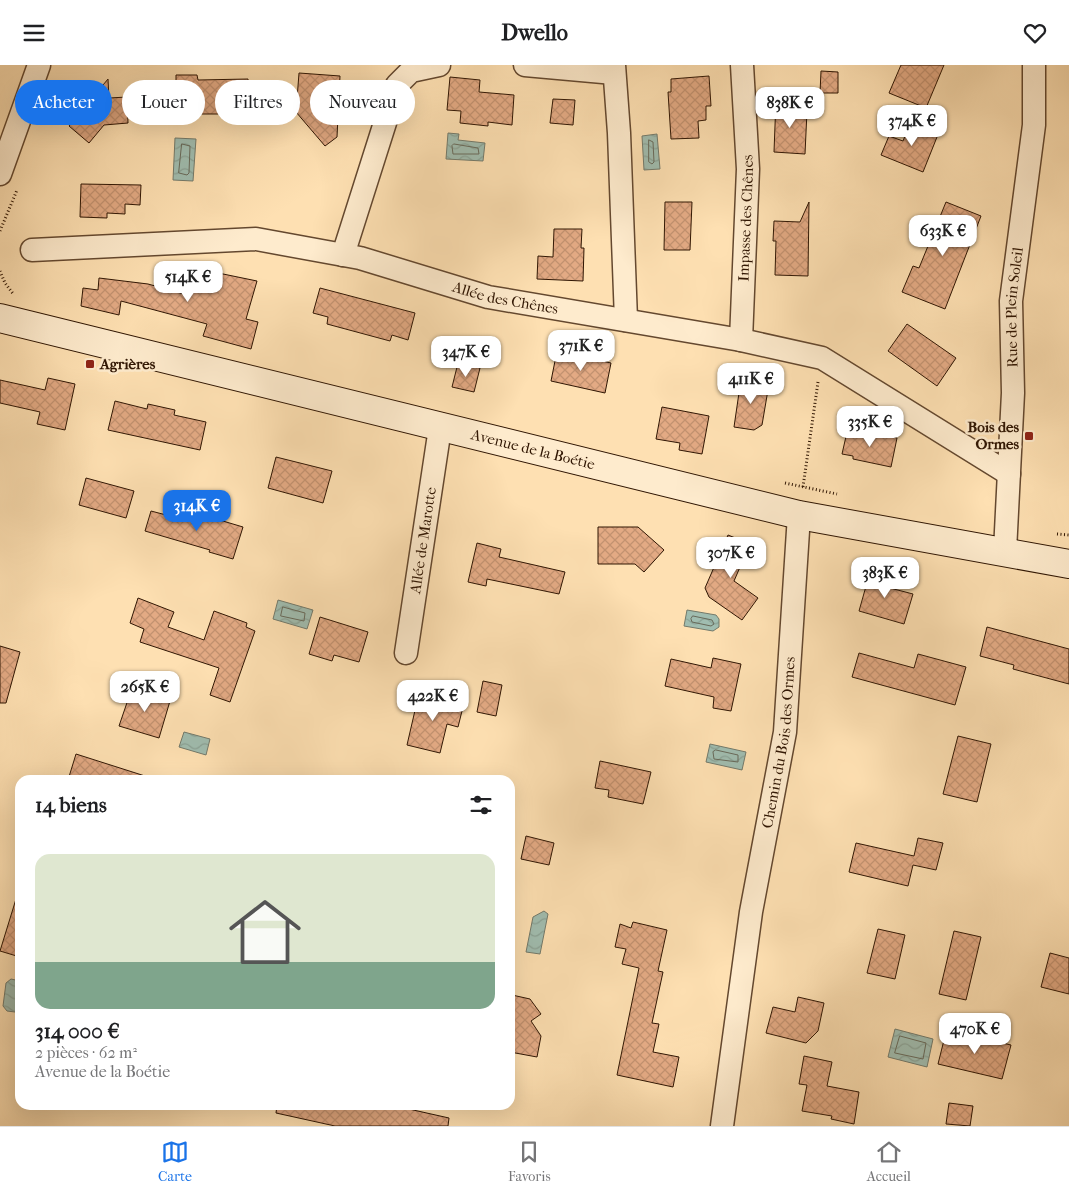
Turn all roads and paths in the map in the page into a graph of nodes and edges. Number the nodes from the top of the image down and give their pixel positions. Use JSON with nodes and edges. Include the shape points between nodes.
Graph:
{"nodes":[{"id":1,"x":39,"y":65,"type":"edge"},
{"id":2,"x":438,"y":65,"type":"edge"},
{"id":3,"x":525,"y":65,"type":"edge"},
{"id":4,"x":742,"y":65,"type":"edge"},
{"id":5,"x":1034,"y":65,"type":"edge"},
{"id":6,"x":614,"y":69,"type":"edge"},
{"id":7,"x":0,"y":173,"type":"edge"},
{"id":8,"x":32,"y":250,"type":"dead end"},
{"id":9,"x":343,"y":255,"type":"junction"},
{"id":10,"x":0,"y":318,"type":"edge"},
{"id":11,"x":626,"y":320,"type":"junction"},
{"id":12,"x":741,"y":340,"type":"junction"},
{"id":13,"x":822,"y":358,"type":"junction"},
{"id":14,"x":440,"y":428,"type":"junction"},
{"id":15,"x":1009,"y":474,"type":"junction"},
{"id":16,"x":799,"y":515,"type":"junction"},
{"id":17,"x":1005,"y":551,"type":"junction"},
{"id":18,"x":1069,"y":564,"type":"edge"},
{"id":19,"x":406,"y":653,"type":"dead end"},
{"id":20,"x":722,"y":1126,"type":"edge"}],
"edges":[{"from":1,"to":7,"type":"street"},
{"from":2,"to":9,"type":"street","via":[[411,71],[397,85]]},
{"from":3,"to":6,"type":"street"},
{"from":4,"to":12,"type":"street","name":"Impasse des Chênes","via":[[748,169]]},
{"from":5,"to":15,"type":"street","name":"Rue de Plein Soleil","via":[[1034,125],[1011,301],[1013,393]]},
{"from":6,"to":11,"type":"street"},
{"from":8,"to":9,"type":"street","name":"Allée des Chênes","via":[[256,239]]},
{"from":9,"to":11,"type":"street","name":"Allée des Chênes","via":[[488,297]]},
{"from":10,"to":14,"type":"main road","name":"Avenue de la Boétie"},
{"from":11,"to":12,"type":"street","name":"Allée des Chênes"},
{"from":12,"to":13,"type":"street","name":"Allée des Chênes"},
{"from":13,"to":15,"type":"street","name":"Allée des Chênes"},
{"from":13,"to":16,"type":"path"},
{"from":14,"to":16,"type":"main road","name":"Avenue de la Boétie"},
{"from":14,"to":19,"type":"street","name":"Allée de Marotte"},
{"from":15,"to":17,"type":"street","name":"Rue de Plein Soleil"},
{"from":16,"to":17,"type":"main road","name":"Avenue de la Boétie"},
{"from":16,"to":20,"type":"street","name":"Chemin du Bois des Ormes","via":[[785,732],[751,912]]},
{"from":17,"to":18,"type":"main road","name":"Avenue de la Boétie"}]}
